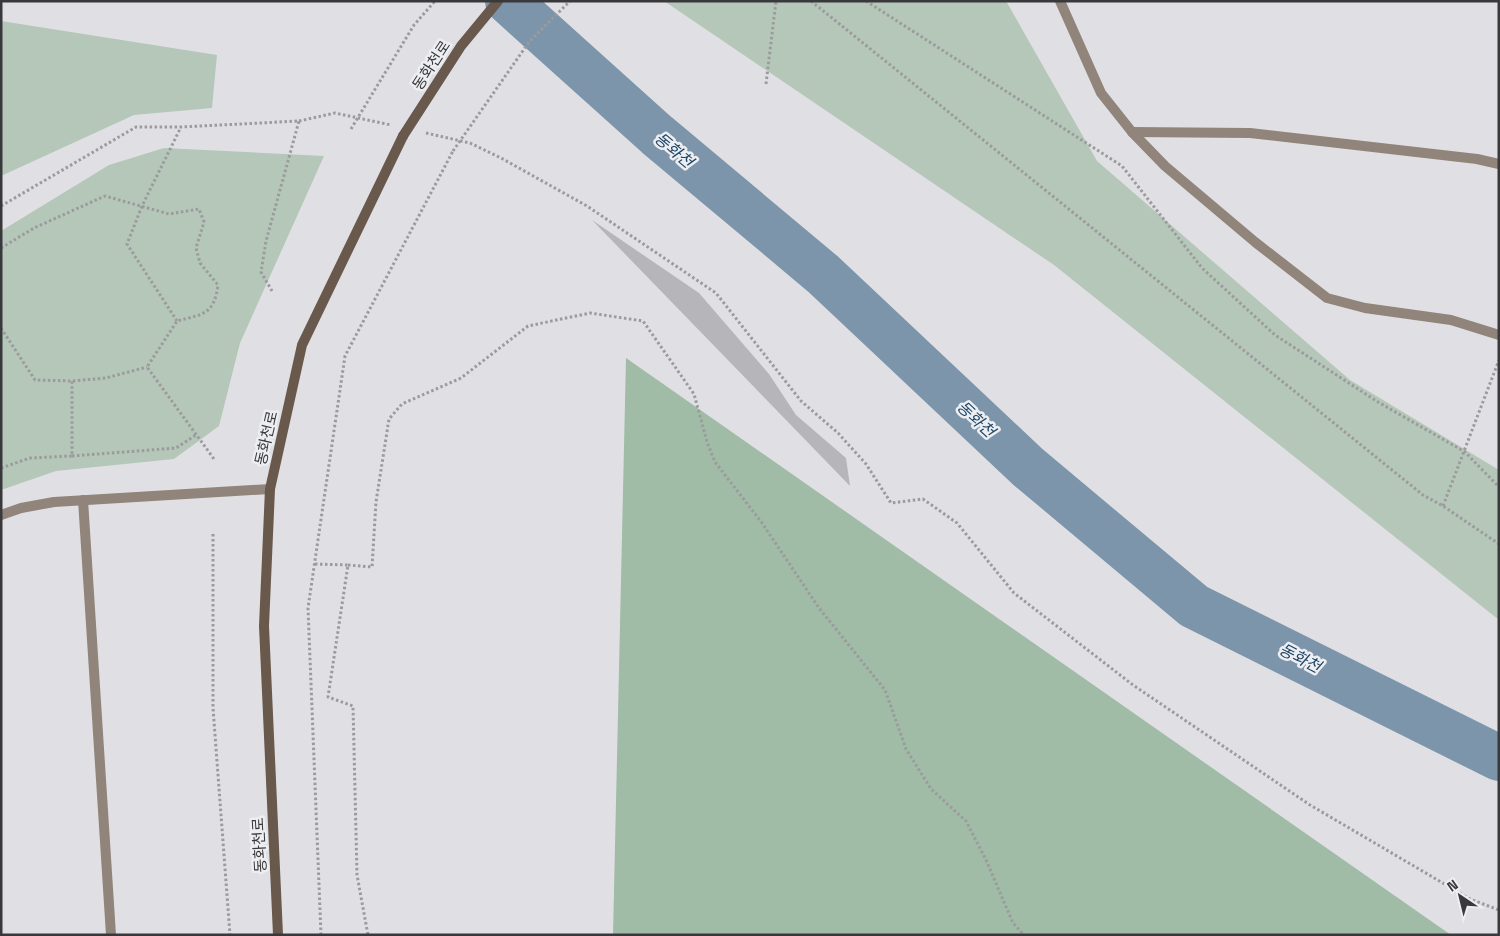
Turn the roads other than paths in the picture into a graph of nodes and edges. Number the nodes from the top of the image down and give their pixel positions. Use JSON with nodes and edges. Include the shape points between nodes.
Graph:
{"nodes":[{"id":1,"x":498,"y":1,"type":"edge"},
{"id":2,"x":1060,"y":1,"type":"edge"},
{"id":3,"x":1132,"y":132,"type":"junction"},
{"id":4,"x":1499,"y":164,"type":"edge"},
{"id":5,"x":1499,"y":335,"type":"edge"},
{"id":6,"x":270,"y":489,"type":"junction"},
{"id":7,"x":83,"y":500,"type":"junction"},
{"id":8,"x":1,"y":515,"type":"edge"},
{"id":9,"x":111,"y":935,"type":"edge"},
{"id":10,"x":278,"y":935,"type":"edge"}],
"edges":[{"from":1,"to":6,"type":"main road","name":"동화천로","bridge":true,"via":[[461,46],[403,136],[302,345]]},
{"from":2,"to":3,"type":"street","via":[[1101,93]]},
{"from":3,"to":4,"type":"street","via":[[1250,133]]},
{"from":3,"to":5,"type":"street","via":[[1165,166],[1327,298],[1365,308],[1451,320]]},
{"from":6,"to":7,"type":"street"},
{"from":6,"to":10,"type":"main road","name":"동화천로","via":[[264,626]]},
{"from":7,"to":8,"type":"street","via":[[21,508]]},
{"from":7,"to":9,"type":"street"}]}
